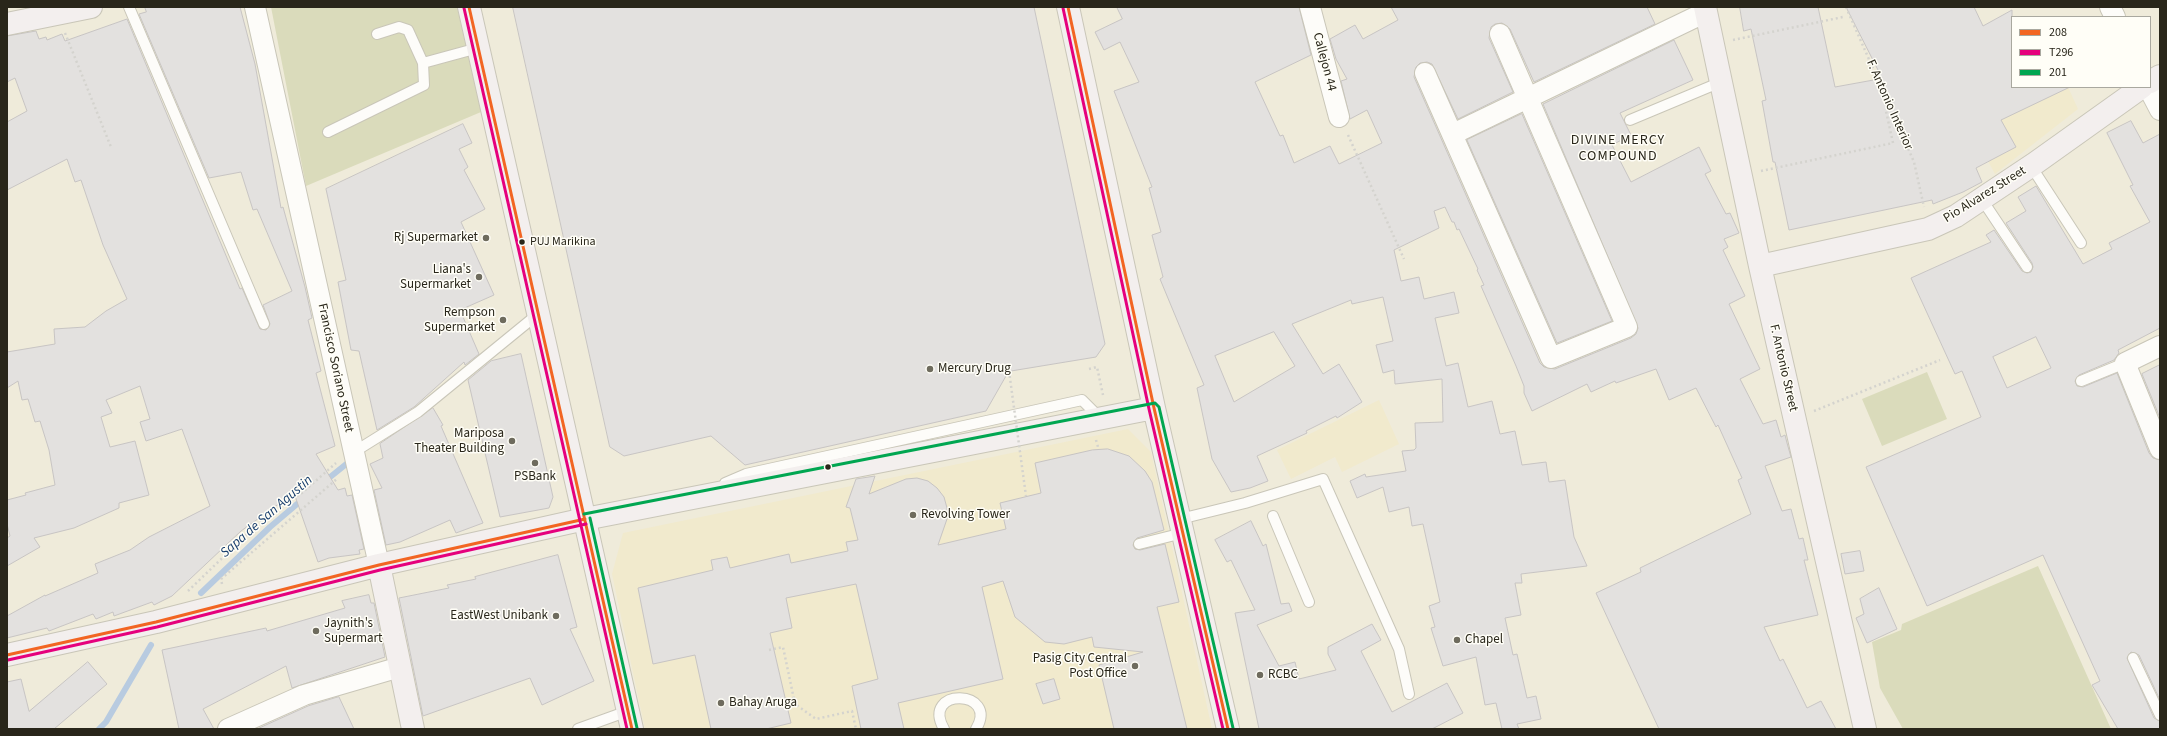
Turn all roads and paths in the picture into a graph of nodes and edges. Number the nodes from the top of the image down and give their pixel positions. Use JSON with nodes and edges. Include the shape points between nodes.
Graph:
{"nodes":[{"id":1,"x":91,"y":7,"type":"edge"},
{"id":2,"x":129,"y":7,"type":"edge"},
{"id":3,"x":256,"y":7,"type":"edge"},
{"id":4,"x":469,"y":7,"type":"edge"},
{"id":5,"x":1068,"y":7,"type":"edge"},
{"id":6,"x":1310,"y":7,"type":"edge"},
{"id":7,"x":1846,"y":7,"type":"edge"},
{"id":8,"x":2110,"y":7,"type":"edge"},
{"id":9,"x":1706,"y":9,"type":"edge"},
{"id":10,"x":2114,"y":16,"type":"edge"},
{"id":11,"x":1843,"y":18,"type":"dead end"},
{"id":12,"x":7,"y":24,"type":"edge"},
{"id":13,"x":377,"y":34,"type":"dead end"},
{"id":14,"x":1500,"y":34,"type":"dead end"},
{"id":15,"x":1746,"y":37,"type":"dead end"},
{"id":16,"x":66,"y":38,"type":"dead end"},
{"id":17,"x":478,"y":48,"type":"junction"},
{"id":18,"x":423,"y":63,"type":"junction"},
{"id":19,"x":1425,"y":73,"type":"dead end"},
{"id":20,"x":2160,"y":76,"type":"edge"},
{"id":21,"x":2151,"y":81,"type":"edge"},
{"id":22,"x":1721,"y":82,"type":"junction"},
{"id":23,"x":2141,"y":88,"type":"edge"},
{"id":24,"x":2149,"y":88,"type":"edge"},
{"id":25,"x":1528,"y":97,"type":"junction"},
{"id":26,"x":2160,"y":110,"type":"edge"},
{"id":27,"x":1886,"y":111,"type":"dead end"},
{"id":28,"x":1339,"y":117,"type":"joint"},
{"id":29,"x":1630,"y":120,"type":"dead end"},
{"id":30,"x":328,"y":132,"type":"dead end"},
{"id":31,"x":1453,"y":134,"type":"junction"},
{"id":32,"x":111,"y":147,"type":"dead end"},
{"id":33,"x":2031,"y":166,"type":"junction"},
{"id":34,"x":1741,"y":175,"type":"junction"},
{"id":35,"x":1982,"y":198,"type":"junction"},
{"id":36,"x":1923,"y":206,"type":"dead end"},
{"id":37,"x":2081,"y":243,"type":"dead end"},
{"id":38,"x":1404,"y":259,"type":"dead end"},
{"id":39,"x":1760,"y":266,"type":"junction"},
{"id":40,"x":2027,"y":267,"type":"dead end"},
{"id":41,"x":538,"y":314,"type":"junction"},
{"id":42,"x":264,"y":324,"type":"dead end"},
{"id":43,"x":2160,"y":346,"type":"edge"},
{"id":44,"x":1940,"y":360,"type":"dead end"},
{"id":45,"x":2125,"y":363,"type":"junction"},
{"id":46,"x":1089,"y":370,"type":"dead end"},
{"id":47,"x":1009,"y":372,"type":"dead end"},
{"id":48,"x":2081,"y":381,"type":"dead end"},
{"id":49,"x":1830,"y":406,"type":"dead end"},
{"id":50,"x":1154,"y":408,"type":"junction"},
{"id":51,"x":1105,"y":418,"type":"junction"},
{"id":52,"x":992,"y":419,"type":"junction"},
{"id":53,"x":968,"y":444,"type":"junction"},
{"id":54,"x":2160,"y":449,"type":"edge"},
{"id":55,"x":354,"y":455,"type":"junction"},
{"id":56,"x":1026,"y":496,"type":"dead end"},
{"id":57,"x":694,"y":498,"type":"junction"},
{"id":58,"x":1273,"y":516,"type":"dead end"},
{"id":59,"x":585,"y":520,"type":"junction"},
{"id":60,"x":1182,"y":526,"type":"junction"},
{"id":61,"x":1139,"y":544,"type":"dead end"},
{"id":62,"x":379,"y":565,"type":"junction"},
{"id":63,"x":183,"y":595,"type":"dead end"},
{"id":64,"x":1309,"y":602,"type":"dead end"},
{"id":65,"x":228,"y":604,"type":"junction"},
{"id":66,"x":769,"y":650,"type":"dead end"},
{"id":67,"x":7,"y":655,"type":"edge"},
{"id":68,"x":2133,"y":658,"type":"dead end"},
{"id":69,"x":400,"y":667,"type":"junction"},
{"id":70,"x":1409,"y":694,"type":"dead end"},
{"id":71,"x":2160,"y":714,"type":"edge"},
{"id":72,"x":630,"y":720,"type":"edge"},
{"id":73,"x":228,"y":729,"type":"edge"},
{"id":74,"x":413,"y":729,"type":"edge"},
{"id":75,"x":578,"y":729,"type":"edge"},
{"id":76,"x":856,"y":729,"type":"edge"},
{"id":77,"x":944,"y":729,"type":"edge"},
{"id":78,"x":976,"y":729,"type":"edge"},
{"id":79,"x":1228,"y":729,"type":"edge"},
{"id":80,"x":1865,"y":729,"type":"edge"}],
"edges":[{"from":1,"to":12,"type":"street"},
{"from":2,"to":42,"type":"lane"},
{"from":3,"to":55,"type":"street","name":"Francisco Soriano Street"},
{"from":4,"to":17,"type":"street"},
{"from":5,"to":50,"type":"street"},
{"from":6,"to":28,"type":"street","name":"Callejon 44"},
{"from":7,"to":36,"type":"path","name":"F. Antonio Interior","via":[[1914,162]]},
{"from":8,"to":10,"type":"street"},
{"from":9,"to":22,"type":"street","name":"F. Antonio Street"},
{"from":9,"to":25,"type":"street"},
{"from":11,"to":15,"type":"path"},
{"from":13,"to":18,"type":"lane","via":[[404,27],[408,30]]},
{"from":14,"to":25,"type":"street"},
{"from":16,"to":32,"type":"path"},
{"from":17,"to":18,"type":"lane"},
{"from":17,"to":41,"type":"street"},
{"from":18,"to":30,"type":"lane","via":[[424,85]]},
{"from":19,"to":31,"type":"street"},
{"from":20,"to":21,"type":"street"},
{"from":22,"to":29,"type":"lane"},
{"from":22,"to":34,"type":"street","name":"F. Antonio Street"},
{"from":23,"to":33,"type":"street","name":"Pio Alvarez Street"},
{"from":24,"to":26,"type":"street"},
{"from":25,"to":31,"type":"street"},
{"from":25,"to":31,"type":"street","via":[[1627,327],[1551,358]]},
{"from":27,"to":34,"type":"path","via":[[1893,143]]},
{"from":28,"to":38,"type":"path"},
{"from":33,"to":35,"type":"street","name":"Pio Alvarez Street"},
{"from":33,"to":37,"type":"lane"},
{"from":34,"to":39,"type":"street","name":"F. Antonio Street"},
{"from":35,"to":39,"type":"street","name":"Pio Alvarez Street","via":[[1956,216],[1928,229]]},
{"from":35,"to":40,"type":"lane"},
{"from":39,"to":80,"type":"street","name":"F. Antonio Street"},
{"from":41,"to":55,"type":"lane","via":[[418,412]]},
{"from":41,"to":59,"type":"street"},
{"from":43,"to":45,"type":"street"},
{"from":44,"to":49,"type":"path"},
{"from":45,"to":48,"type":"lane"},
{"from":45,"to":54,"type":"street"},
{"from":46,"to":51,"type":"path","via":[[1097,368]]},
{"from":47,"to":56,"type":"path","bridge":true},
{"from":50,"to":51,"type":"street"},
{"from":50,"to":60,"type":"street"},
{"from":51,"to":52,"type":"lane","via":[[1082,400]]},
{"from":51,"to":53,"type":"street"},
{"from":52,"to":53,"type":"lane"},
{"from":52,"to":57,"type":"lane","via":[[746,474]]},
{"from":53,"to":57,"type":"street"},
{"from":55,"to":62,"type":"street","name":"Francisco Soriano Street"},
{"from":55,"to":63,"type":"path","via":[[272,511]]},
{"from":55,"to":65,"type":"path","via":[[343,474],[221,579]]},
{"from":57,"to":59,"type":"street"},
{"from":58,"to":64,"type":"lane"},
{"from":59,"to":62,"type":"street"},
{"from":59,"to":72,"type":"street"},
{"from":60,"to":61,"type":"lane"},
{"from":60,"to":70,"type":"lane","via":[[1323,479],[1399,649]]},
{"from":60,"to":79,"type":"street"},
{"from":62,"to":65,"type":"street"},
{"from":62,"to":69,"type":"street","name":"Francisco Soriano Street"},
{"from":65,"to":67,"type":"street"},
{"from":66,"to":76,"type":"path","via":[[783,647],[796,704],[816,719],[852,711]]},
{"from":68,"to":71,"type":"lane"},
{"from":69,"to":73,"type":"street","via":[[304,695]]},
{"from":69,"to":74,"type":"street","name":"Francisco Soriano Street"},
{"from":72,"to":75,"type":"lane"},
{"from":77,"to":78,"type":"lane","via":[[940,721],[943,706],[956,697],[965,697],[978,707],[980,715]]}]}
